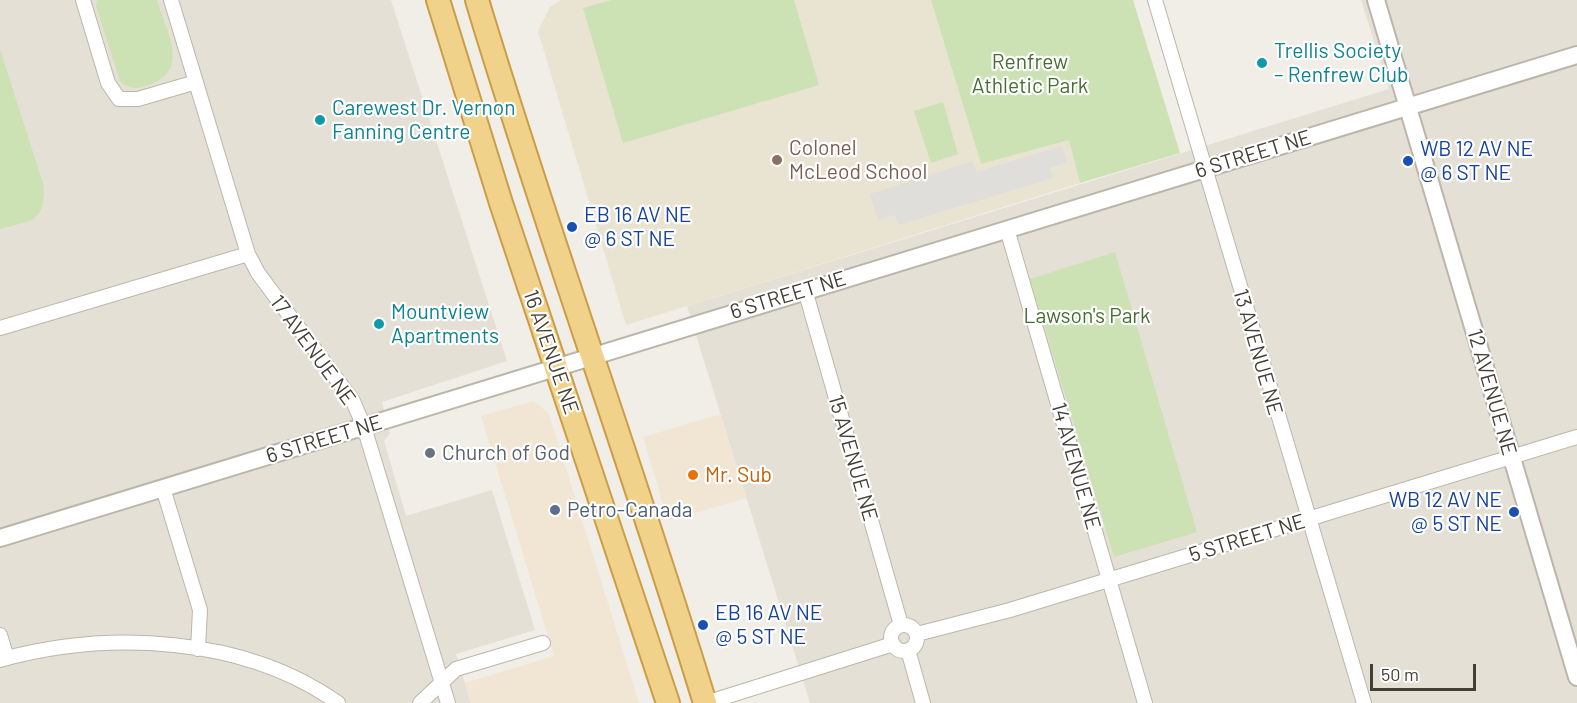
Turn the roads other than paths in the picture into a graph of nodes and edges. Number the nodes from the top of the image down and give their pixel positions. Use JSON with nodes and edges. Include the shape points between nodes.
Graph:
{"nodes":[{"id":1,"x":83,"y":0,"type":"edge"},
{"id":2,"x":171,"y":0,"type":"edge"},
{"id":3,"x":438,"y":0,"type":"edge"},
{"id":4,"x":477,"y":0,"type":"edge"},
{"id":5,"x":1155,"y":0,"type":"edge"},
{"id":6,"x":1376,"y":0,"type":"edge"},
{"id":7,"x":1577,"y":55,"type":"edge"},
{"id":8,"x":196,"y":82,"type":"junction"},
{"id":9,"x":1408,"y":106,"type":"junction"},
{"id":10,"x":1205,"y":170,"type":"junction"},
{"id":11,"x":1007,"y":229,"type":"junction"},
{"id":12,"x":248,"y":254,"type":"junction"},
{"id":13,"x":805,"y":290,"type":"junction"},
{"id":14,"x":0,"y":328,"type":"edge"},
{"id":15,"x":592,"y":356,"type":"junction"},
{"id":16,"x":557,"y":366,"type":"junction"},
{"id":17,"x":364,"y":427,"type":"junction"},
{"id":18,"x":1577,"y":437,"type":"edge"},
{"id":19,"x":1512,"y":457,"type":"junction"},
{"id":20,"x":163,"y":488,"type":"junction"},
{"id":21,"x":1308,"y":520,"type":"junction"},
{"id":22,"x":0,"y":538,"type":"edge"},
{"id":23,"x":1109,"y":580,"type":"junction"},
{"id":24,"x":901,"y":625,"type":"junction"},
{"id":25,"x":917,"y":634,"type":"junction"},
{"id":26,"x":0,"y":635,"type":"edge"},
{"id":27,"x":543,"y":643,"type":"dead end"},
{"id":28,"x":892,"y":644,"type":"junction"},
{"id":29,"x":198,"y":649,"type":"junction"},
{"id":30,"x":908,"y":650,"type":"junction"},
{"id":31,"x":3,"y":659,"type":"edge"},
{"id":32,"x":1577,"y":677,"type":"edge"},
{"id":33,"x":442,"y":683,"type":"junction"},
{"id":34,"x":338,"y":703,"type":"edge"},
{"id":35,"x":420,"y":703,"type":"edge"},
{"id":36,"x":448,"y":703,"type":"edge"},
{"id":37,"x":668,"y":703,"type":"edge"},
{"id":38,"x":705,"y":703,"type":"edge"},
{"id":39,"x":923,"y":703,"type":"edge"},
{"id":40,"x":1145,"y":703,"type":"edge"},
{"id":41,"x":1364,"y":703,"type":"edge"}],
"edges":[{"from":1,"to":8,"type":"street","via":[[108,83],[119,99],[138,99]]},
{"from":2,"to":8,"type":"street","name":"17 AVENUE NE"},
{"from":3,"to":16,"type":"highway","name":"16 AVENUE NE"},
{"from":4,"to":15,"type":"highway","name":"16 AVENUE NE","via":[[533,184]]},
{"from":5,"to":10,"type":"street","name":"13 AVENUE NE"},
{"from":6,"to":9,"type":"street","name":"12 AVENUE NE"},
{"from":7,"to":9,"type":"street","name":"6 STREET NE"},
{"from":8,"to":12,"type":"street","name":"17 AVENUE NE"},
{"from":9,"to":10,"type":"street","name":"6 STREET NE"},
{"from":9,"to":19,"type":"street","name":"12 AVENUE NE"},
{"from":10,"to":11,"type":"street","name":"6 STREET NE"},
{"from":10,"to":21,"type":"street","name":"13 AVENUE NE"},
{"from":11,"to":13,"type":"street","name":"6 STREET NE"},
{"from":11,"to":23,"type":"street","name":"14 AVENUE NE"},
{"from":12,"to":14,"type":"street"},
{"from":12,"to":17,"type":"street","name":"17 AVENUE NE","via":[[353,401]]},
{"from":13,"to":15,"type":"street","name":"6 STREET NE"},
{"from":13,"to":24,"type":"street","name":"15 AVENUE NE"},
{"from":15,"to":16,"type":"street","name":"6 STREET NE"},
{"from":15,"to":38,"type":"highway","name":"16 AVENUE NE"},
{"from":16,"to":17,"type":"street","name":"6 STREET NE"},
{"from":16,"to":37,"type":"highway","name":"16 AVENUE NE"},
{"from":17,"to":20,"type":"street","name":"6 STREET NE"},
{"from":17,"to":33,"type":"street","name":"17 AVENUE NE"},
{"from":18,"to":19,"type":"street","name":"5 STREET NE"},
{"from":19,"to":21,"type":"street","name":"5 STREET NE"},
{"from":19,"to":32,"type":"street","name":"12 AVENUE NE"},
{"from":20,"to":22,"type":"street","name":"6 STREET NE"},
{"from":20,"to":29,"type":"street","via":[[200,610]]},
{"from":21,"to":23,"type":"street","name":"5 STREET NE"},
{"from":21,"to":41,"type":"street","name":"13 AVENUE NE"},
{"from":23,"to":25,"type":"street","name":"5 STREET NE"},
{"from":23,"to":40,"type":"street","name":"14 AVENUE NE"},
{"from":24,"to":25,"type":"street"},
{"from":24,"to":28,"type":"street","via":[[892,632]]},
{"from":25,"to":30,"type":"street","via":[[916,642]]},
{"from":26,"to":31,"type":"street"},
{"from":27,"to":33,"type":"street","via":[[456,669]]},
{"from":28,"to":30,"type":"street","via":[[899,650]]},
{"from":28,"to":38,"type":"street"},
{"from":29,"to":31,"type":"street","via":[[108,643]]},
{"from":29,"to":34,"type":"street","via":[[227,654],[279,672]]},
{"from":30,"to":39,"type":"street"},
{"from":33,"to":35,"type":"street"},
{"from":33,"to":36,"type":"street","name":"17 AVENUE NE"}]}
